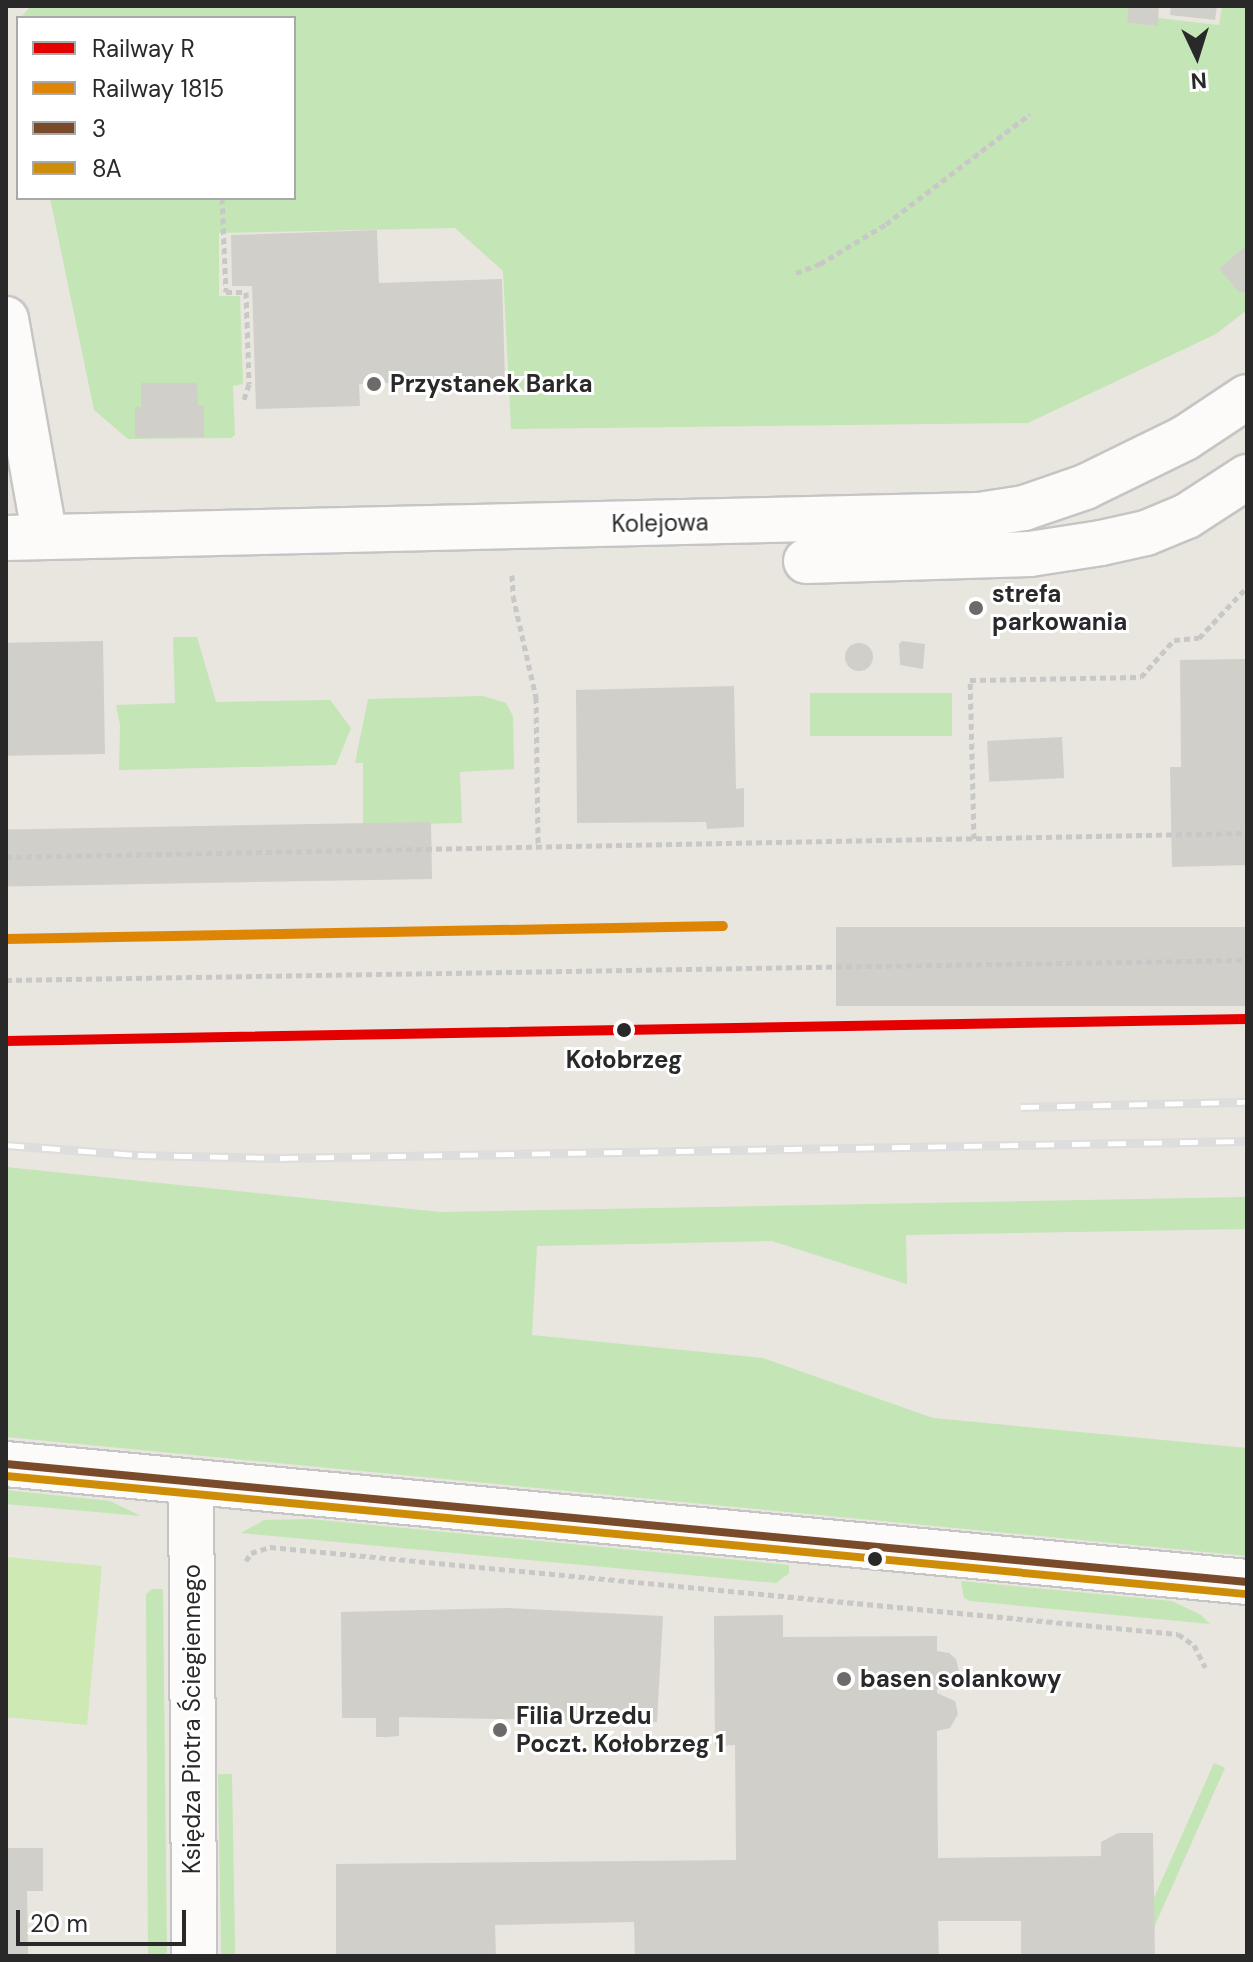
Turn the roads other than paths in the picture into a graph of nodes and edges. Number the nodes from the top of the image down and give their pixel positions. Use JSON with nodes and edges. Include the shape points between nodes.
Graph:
{"nodes":[{"id":1,"x":6,"y":319,"type":"edge"},
{"id":2,"x":1246,"y":397,"type":"edge"},
{"id":3,"x":1247,"y":477,"type":"edge"},
{"id":4,"x":25,"y":537,"type":"edge"},
{"id":5,"x":808,"y":540,"type":"junction"},
{"id":6,"x":6,"y":1464,"type":"edge"},
{"id":7,"x":191,"y":1482,"type":"junction"},
{"id":8,"x":1247,"y":1582,"type":"edge"},
{"id":9,"x":194,"y":1956,"type":"edge"}],
"edges":[{"from":1,"to":4,"type":"street","name":"Kolejowa"},
{"from":2,"to":5,"type":"street","name":"Kolejowa","via":[[1137,463],[1024,508]]},
{"from":3,"to":5,"type":"street","name":"Kolejowa","via":[[1187,516],[1146,533],[1030,554]]},
{"from":4,"to":5,"type":"street","name":"Kolejowa","via":[[510,526]]},
{"from":6,"to":7,"type":"street"},
{"from":7,"to":8,"type":"street"},
{"from":7,"to":9,"type":"street","name":"Księdza Piotra Ściegiennego"}]}
